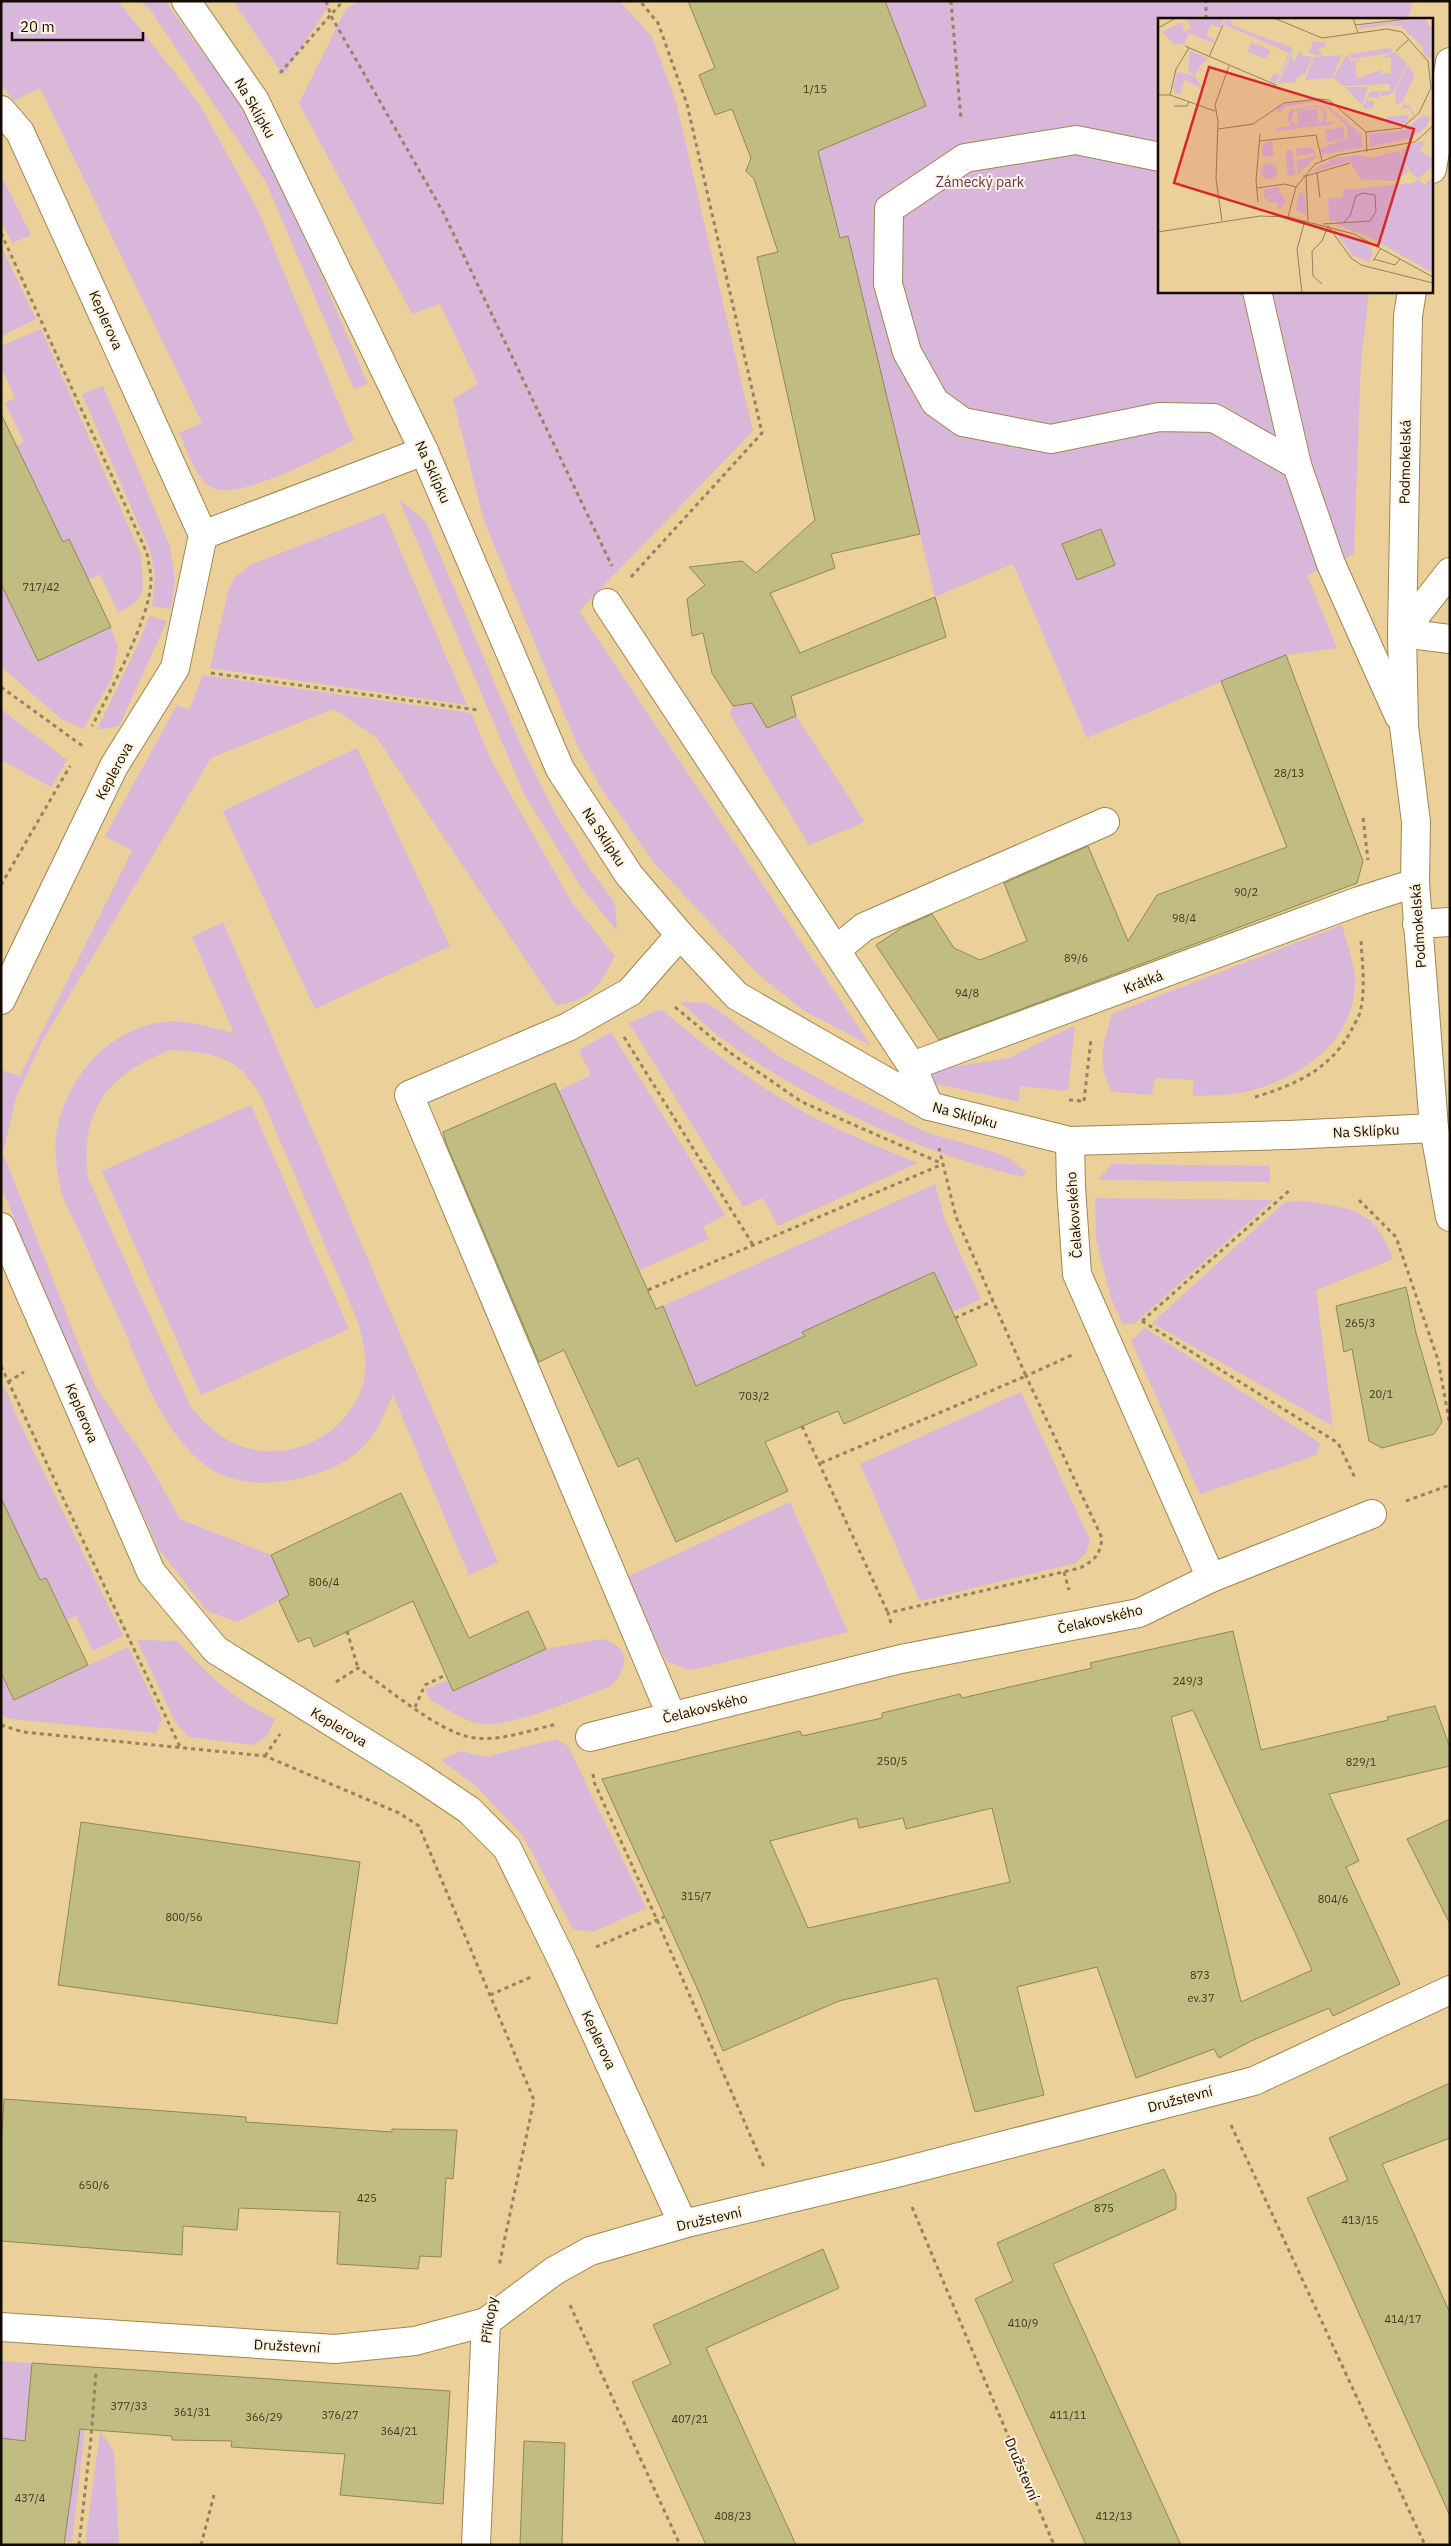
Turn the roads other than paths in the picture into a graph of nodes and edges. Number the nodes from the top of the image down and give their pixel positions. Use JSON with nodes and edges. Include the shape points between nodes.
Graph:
{"nodes":[{"id":1,"x":186,"y":1,"type":"edge"},
{"id":2,"x":1450,"y":62,"type":"edge"},
{"id":3,"x":1,"y":110,"type":"edge"},
{"id":4,"x":1158,"y":157,"type":"edge"},
{"id":5,"x":1434,"y":157,"type":"edge"},
{"id":6,"x":1257,"y":292,"type":"edge"},
{"id":7,"x":1412,"y":292,"type":"edge"},
{"id":8,"x":424,"y":451,"type":"junction"},
{"id":9,"x":1297,"y":465,"type":"junction"},
{"id":10,"x":203,"y":535,"type":"junction"},
{"id":11,"x":1450,"y":572,"type":"edge"},
{"id":12,"x":607,"y":603,"type":"road end"},
{"id":13,"x":1402,"y":633,"type":"junction"},
{"id":14,"x":1450,"y":639,"type":"edge"},
{"id":15,"x":1404,"y":726,"type":"junction"},
{"id":16,"x":1105,"y":822,"type":"dead end"},
{"id":17,"x":1414,"y":883,"type":"junction"},
{"id":18,"x":1450,"y":922,"type":"edge"},
{"id":19,"x":1417,"y":924,"type":"junction"},
{"id":20,"x":680,"y":935,"type":"junction"},
{"id":21,"x":836,"y":950,"type":"junction"},
{"id":22,"x":1,"y":1000,"type":"edge"},
{"id":23,"x":912,"y":1066,"type":"junction"},
{"id":24,"x":928,"y":1106,"type":"junction"},
{"id":25,"x":1434,"y":1128,"type":"junction"},
{"id":26,"x":1070,"y":1140,"type":"junction"},
{"id":27,"x":1450,"y":1217,"type":"edge"},
{"id":28,"x":1,"y":1227,"type":"edge"},
{"id":29,"x":1372,"y":1514,"type":"road end"},
{"id":30,"x":1211,"y":1578,"type":"junction"},
{"id":31,"x":672,"y":1717,"type":"junction"},
{"id":32,"x":590,"y":1737,"type":"road end"},
{"id":33,"x":1450,"y":1990,"type":"edge"},
{"id":34,"x":683,"y":2224,"type":"junction"},
{"id":35,"x":486,"y":2322,"type":"junction"},
{"id":36,"x":1,"y":2328,"type":"edge"},
{"id":37,"x":476,"y":2545,"type":"edge"}],
"edges":[{"from":1,"to":8,"type":"street","name":"Na Sklípku","via":[[255,101]]},
{"from":2,"to":5,"type":"street"},
{"from":3,"to":10,"type":"street","name":"Keplerova","via":[[20,132]]},
{"from":4,"to":9,"type":"street","via":[[1076,140],[965,158],[889,209],[888,284],[907,352],[935,402],[964,422],[1051,439],[1159,417],[1214,418]]},
{"from":6,"to":9,"type":"street"},
{"from":7,"to":13,"type":"street","name":"Podmokelská","via":[[1408,316]]},
{"from":8,"to":10,"type":"street"},
{"from":8,"to":20,"type":"street","name":"Na Sklípku","via":[[560,769],[629,875]]},
{"from":9,"to":15,"type":"street","via":[[1331,564]]},
{"from":10,"to":22,"type":"street","name":"Keplerova","via":[[175,668],[114,766]]},
{"from":11,"to":13,"type":"street"},
{"from":12,"to":21,"type":"street"},
{"from":13,"to":14,"type":"street"},
{"from":13,"to":15,"type":"street","name":"Podmokelská"},
{"from":15,"to":17,"type":"street","name":"Podmokelská","via":[[1416,822]]},
{"from":16,"to":21,"type":"street","via":[[864,928]]},
{"from":17,"to":19,"type":"street","name":"Podmokelská"},
{"from":17,"to":23,"type":"street","name":"Krátká"},
{"from":18,"to":19,"type":"street"},
{"from":19,"to":25,"type":"street","name":"Podmokelská"},
{"from":20,"to":24,"type":"street","name":"Na Sklípku","via":[[737,996]]},
{"from":20,"to":31,"type":"street","via":[[630,992],[568,1027],[409,1095]]},
{"from":21,"to":23,"type":"street"},
{"from":23,"to":24,"type":"street"},
{"from":24,"to":26,"type":"street","name":"Na Sklípku"},
{"from":25,"to":26,"type":"street","name":"Na Sklípku"},
{"from":25,"to":27,"type":"street","name":"Podmokelská"},
{"from":26,"to":30,"type":"street","name":"Čelakovského","via":[[1078,1274]]},
{"from":28,"to":34,"type":"street","name":"Keplerova","via":[[151,1572],[216,1650],[469,1810],[507,1848]]},
{"from":29,"to":30,"type":"street"},
{"from":30,"to":31,"type":"street","name":"Čelakovského","via":[[1139,1613],[901,1659]]},
{"from":31,"to":32,"type":"street","name":"Čelakovského"},
{"from":33,"to":34,"type":"street","name":"Družstevní","via":[[1254,2081],[897,2173]]},
{"from":34,"to":35,"type":"street","name":"Družstevní","via":[[590,2251],[554,2271]]},
{"from":35,"to":36,"type":"street","name":"Družstevní","via":[[414,2341],[335,2349]]},
{"from":35,"to":37,"type":"street","name":"Příkopy"}]}
